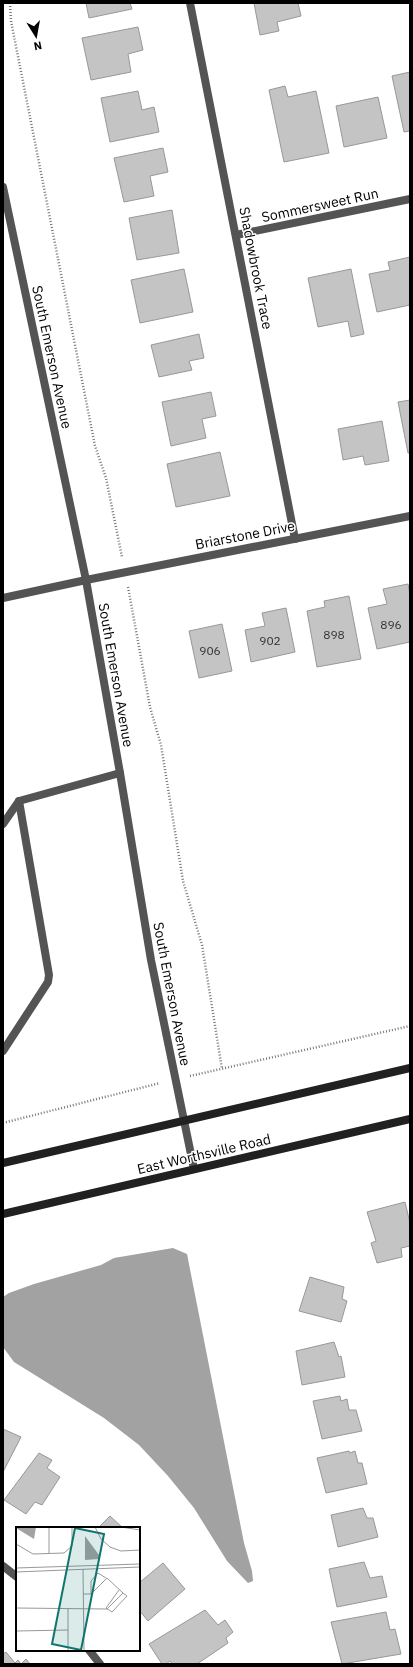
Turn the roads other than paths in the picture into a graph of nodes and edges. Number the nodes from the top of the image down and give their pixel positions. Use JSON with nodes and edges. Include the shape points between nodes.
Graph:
{"nodes":[{"id":1,"x":190,"y":3,"type":"edge"},
{"id":2,"x":3,"y":187,"type":"edge"},
{"id":3,"x":410,"y":199,"type":"edge"},
{"id":4,"x":236,"y":235,"type":"junction"},
{"id":5,"x":410,"y":516,"type":"edge"},
{"id":6,"x":295,"y":538,"type":"junction"},
{"id":7,"x":86,"y":580,"type":"junction"},
{"id":8,"x":3,"y":598,"type":"edge"},
{"id":9,"x":120,"y":773,"type":"junction"},
{"id":10,"x":19,"y":801,"type":"junction"},
{"id":11,"x":3,"y":824,"type":"edge"},
{"id":12,"x":3,"y":1051,"type":"edge"},
{"id":13,"x":410,"y":1068,"type":"edge"},
{"id":14,"x":410,"y":1118,"type":"edge"},
{"id":15,"x":184,"y":1120,"type":"junction"},
{"id":16,"x":3,"y":1163,"type":"edge"},
{"id":17,"x":194,"y":1170,"type":"junction"},
{"id":18,"x":3,"y":1214,"type":"edge"},
{"id":19,"x":3,"y":1566,"type":"edge"},
{"id":20,"x":16,"y":1576,"type":"edge"},
{"id":21,"x":90,"y":1651,"type":"edge"},
{"id":22,"x":100,"y":1664,"type":"edge"}],
"edges":[{"from":1,"to":4,"type":"street","name":"Shadowbrook Trace"},
{"from":2,"to":7,"type":"street","name":"South Emerson Avenue"},
{"from":3,"to":4,"type":"street","name":"Sommersweet Run"},
{"from":4,"to":6,"type":"street","name":"Shadowbrook Trace"},
{"from":5,"to":6,"type":"street","name":"Briarstone Drive"},
{"from":6,"to":7,"type":"street","name":"Briarstone Drive"},
{"from":7,"to":8,"type":"street","name":"Briarstone Drive"},
{"from":7,"to":9,"type":"street","name":"South Emerson Avenue"},
{"from":9,"to":10,"type":"street"},
{"from":9,"to":15,"type":"street","name":"South Emerson Avenue","via":[[151,960]]},
{"from":10,"to":11,"type":"street"},
{"from":10,"to":12,"type":"street","via":[[49,975],[48,982]]},
{"from":13,"to":15,"type":"main road"},
{"from":14,"to":17,"type":"main road","name":"East Worthsville Road"},
{"from":15,"to":16,"type":"main road"},
{"from":15,"to":17,"type":"street","name":"South Emerson Avenue"},
{"from":17,"to":18,"type":"main road","name":"East Worthsville Road"},
{"from":19,"to":20,"type":"street"},
{"from":21,"to":22,"type":"street"}]}
